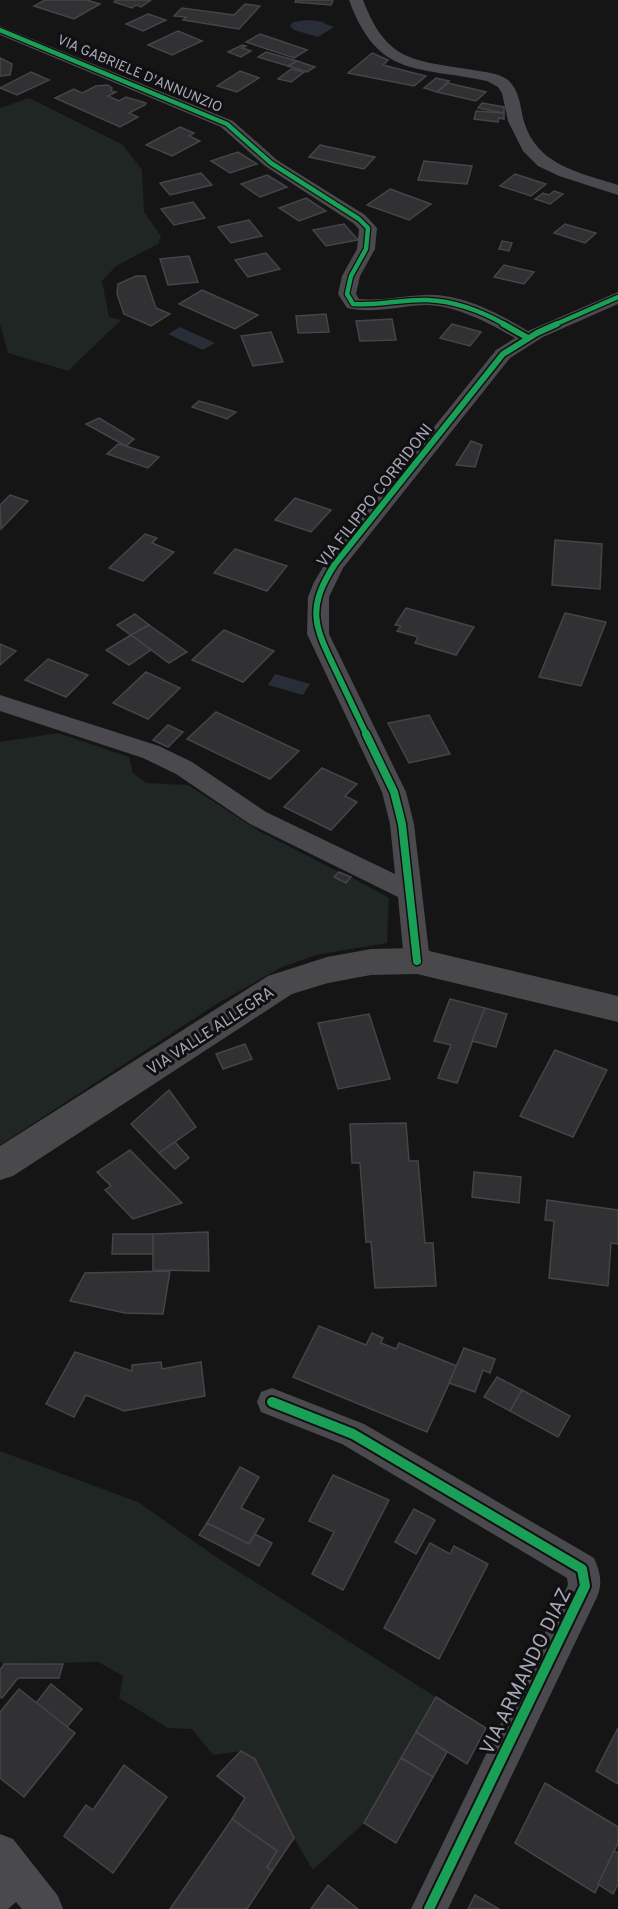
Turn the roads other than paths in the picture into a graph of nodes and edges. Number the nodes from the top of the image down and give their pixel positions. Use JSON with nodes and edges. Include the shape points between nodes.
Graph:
{"nodes":[{"id":1,"x":356,"y":0,"type":"edge"},
{"id":2,"x":0,"y":30,"type":"edge"},
{"id":3,"x":618,"y":190,"type":"edge"},
{"id":4,"x":618,"y":297,"type":"edge"},
{"id":5,"x":528,"y":338,"type":"junction"},
{"id":6,"x":0,"y":703,"type":"edge"},
{"id":7,"x":410,"y":892,"type":"junction"},
{"id":8,"x":417,"y":961,"type":"junction"},
{"id":9,"x":618,"y":1009,"type":"edge"},
{"id":10,"x":0,"y":1165,"type":"edge"},
{"id":11,"x":272,"y":1402,"type":"dead end"},
{"id":12,"x":5,"y":1873,"type":"edge"},
{"id":13,"x":45,"y":1909,"type":"edge"},
{"id":14,"x":429,"y":1909,"type":"edge"}],
"edges":[{"from":1,"to":3,"type":"street","via":[[370,30],[392,55],[413,63],[492,78],[503,84],[531,151],[544,163]]},
{"from":2,"to":5,"type":"street","name":"VIA GABRIELE D'ANNUNZIO","via":[[227,124],[271,163],[359,219],[368,228],[366,249],[351,276],[347,294],[353,304],[375,306],[426,300],[455,304]]},
{"from":4,"to":5,"type":"street","name":"VIA FILIPPO CORRIDONI"},
{"from":5,"to":7,"type":"street","name":"VIA FILIPPO CORRIDONI","via":[[493,364],[335,564],[322,584],[315,610],[318,634],[394,792]]},
{"from":6,"to":7,"type":"street","via":[[151,752],[184,768],[258,818]]},
{"from":7,"to":8,"type":"street","name":"VIA FILIPPO CORRIDONI"},
{"from":8,"to":9,"type":"main road","name":"VIA VALLE ALLEGRA"},
{"from":8,"to":10,"type":"main road","name":"VIA VALLE ALLEGRA","via":[[371,962],[327,970],[280,985]]},
{"from":11,"to":14,"type":"street","name":"VIA ARMANDO DIAZ","via":[[353,1434],[582,1569],[585,1586]]},
{"from":12,"to":13,"type":"street"}]}
